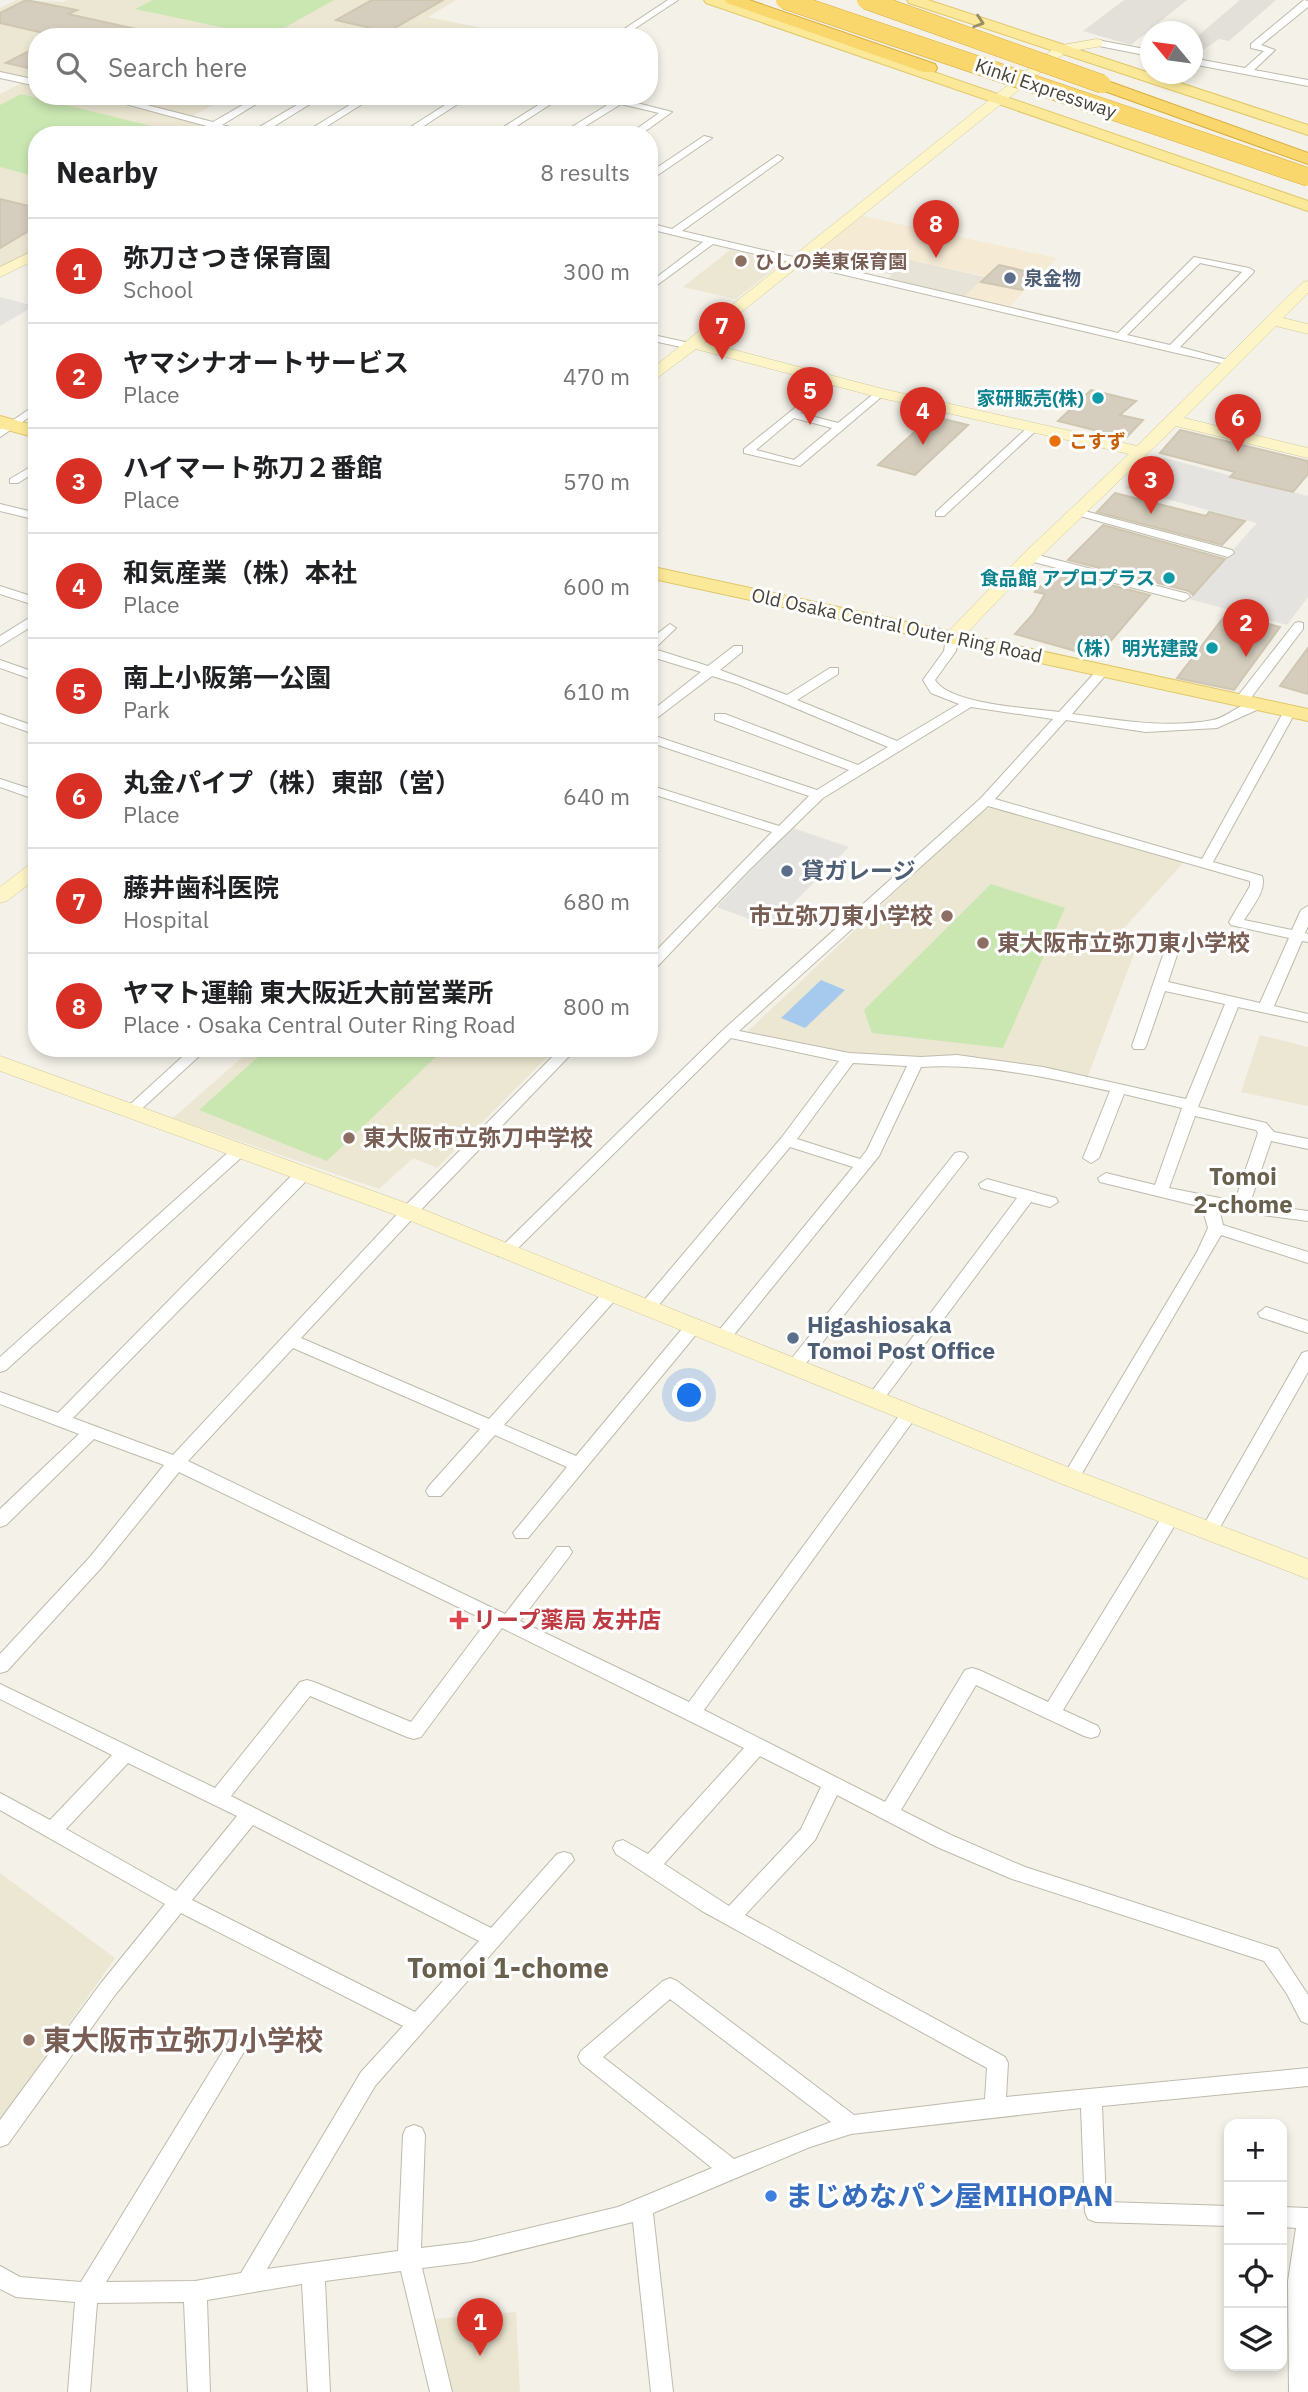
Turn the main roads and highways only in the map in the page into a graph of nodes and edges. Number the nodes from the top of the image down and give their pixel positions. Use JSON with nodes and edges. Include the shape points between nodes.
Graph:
{"nodes":[{"id":1,"x":711,"y":0,"type":"edge"},
{"id":2,"x":733,"y":0,"type":"edge"},
{"id":3,"x":755,"y":0,"type":"edge"},
{"id":4,"x":785,"y":0,"type":"edge"},
{"id":5,"x":822,"y":0,"type":"edge"},
{"id":6,"x":866,"y":0,"type":"edge"},
{"id":7,"x":914,"y":0,"type":"edge"},
{"id":8,"x":948,"y":0,"type":"edge"},
{"id":9,"x":961,"y":0,"type":"edge"},
{"id":10,"x":981,"y":6,"type":"junction"},
{"id":11,"x":1039,"y":25,"type":"dead end"},
{"id":12,"x":1062,"y":32,"type":"dead end"},
{"id":13,"x":1062,"y":49,"type":"joint"},
{"id":14,"x":951,"y":56,"type":"junction"},
{"id":15,"x":1140,"y":57,"type":"edge"},
{"id":16,"x":1203,"y":78,"type":"edge"},
{"id":17,"x":1058,"y":111,"type":"junction"},
{"id":18,"x":1306,"y":129,"type":"edge"},
{"id":19,"x":1308,"y":161,"type":"edge"},
{"id":20,"x":1308,"y":177,"type":"edge"},
{"id":21,"x":1308,"y":187,"type":"edge"},
{"id":22,"x":1308,"y":206,"type":"edge"},
{"id":23,"x":4,"y":427,"type":"edge"},
{"id":24,"x":28,"y":431,"type":"edge"},
{"id":25,"x":658,"y":574,"type":"edge"},
{"id":26,"x":1299,"y":713,"type":"edge"}],
"edges":[{"from":1,"to":22,"type":"main road"},
{"from":2,"to":17,"type":"highway"},
{"from":3,"to":21,"type":"main road"},
{"from":4,"to":14,"type":"highway","name":"Kinki Expressway","bridge":true},
{"from":5,"to":19,"type":"highway","name":"Kinki Expressway"},
{"from":6,"to":19,"type":"highway","bridge":true},
{"from":7,"to":13,"type":"main road","one_way":true},
{"from":8,"to":10,"type":"main road"},
{"from":9,"to":10,"type":"main road"},
{"from":10,"to":11,"type":"main road"},
{"from":12,"to":15,"type":"main road"},
{"from":13,"to":18,"type":"main road"},
{"from":14,"to":17,"type":"highway","bridge":true},
{"from":14,"to":20,"type":"highway","name":"Kinki Expressway","bridge":true},
{"from":16,"to":18,"type":"main road"},
{"from":17,"to":21,"type":"highway","via":[[1202,160]]},
{"from":23,"to":24,"type":"main road"},
{"from":25,"to":26,"type":"main road","name":"Old Osaka Central Outer Ring Road"}]}
